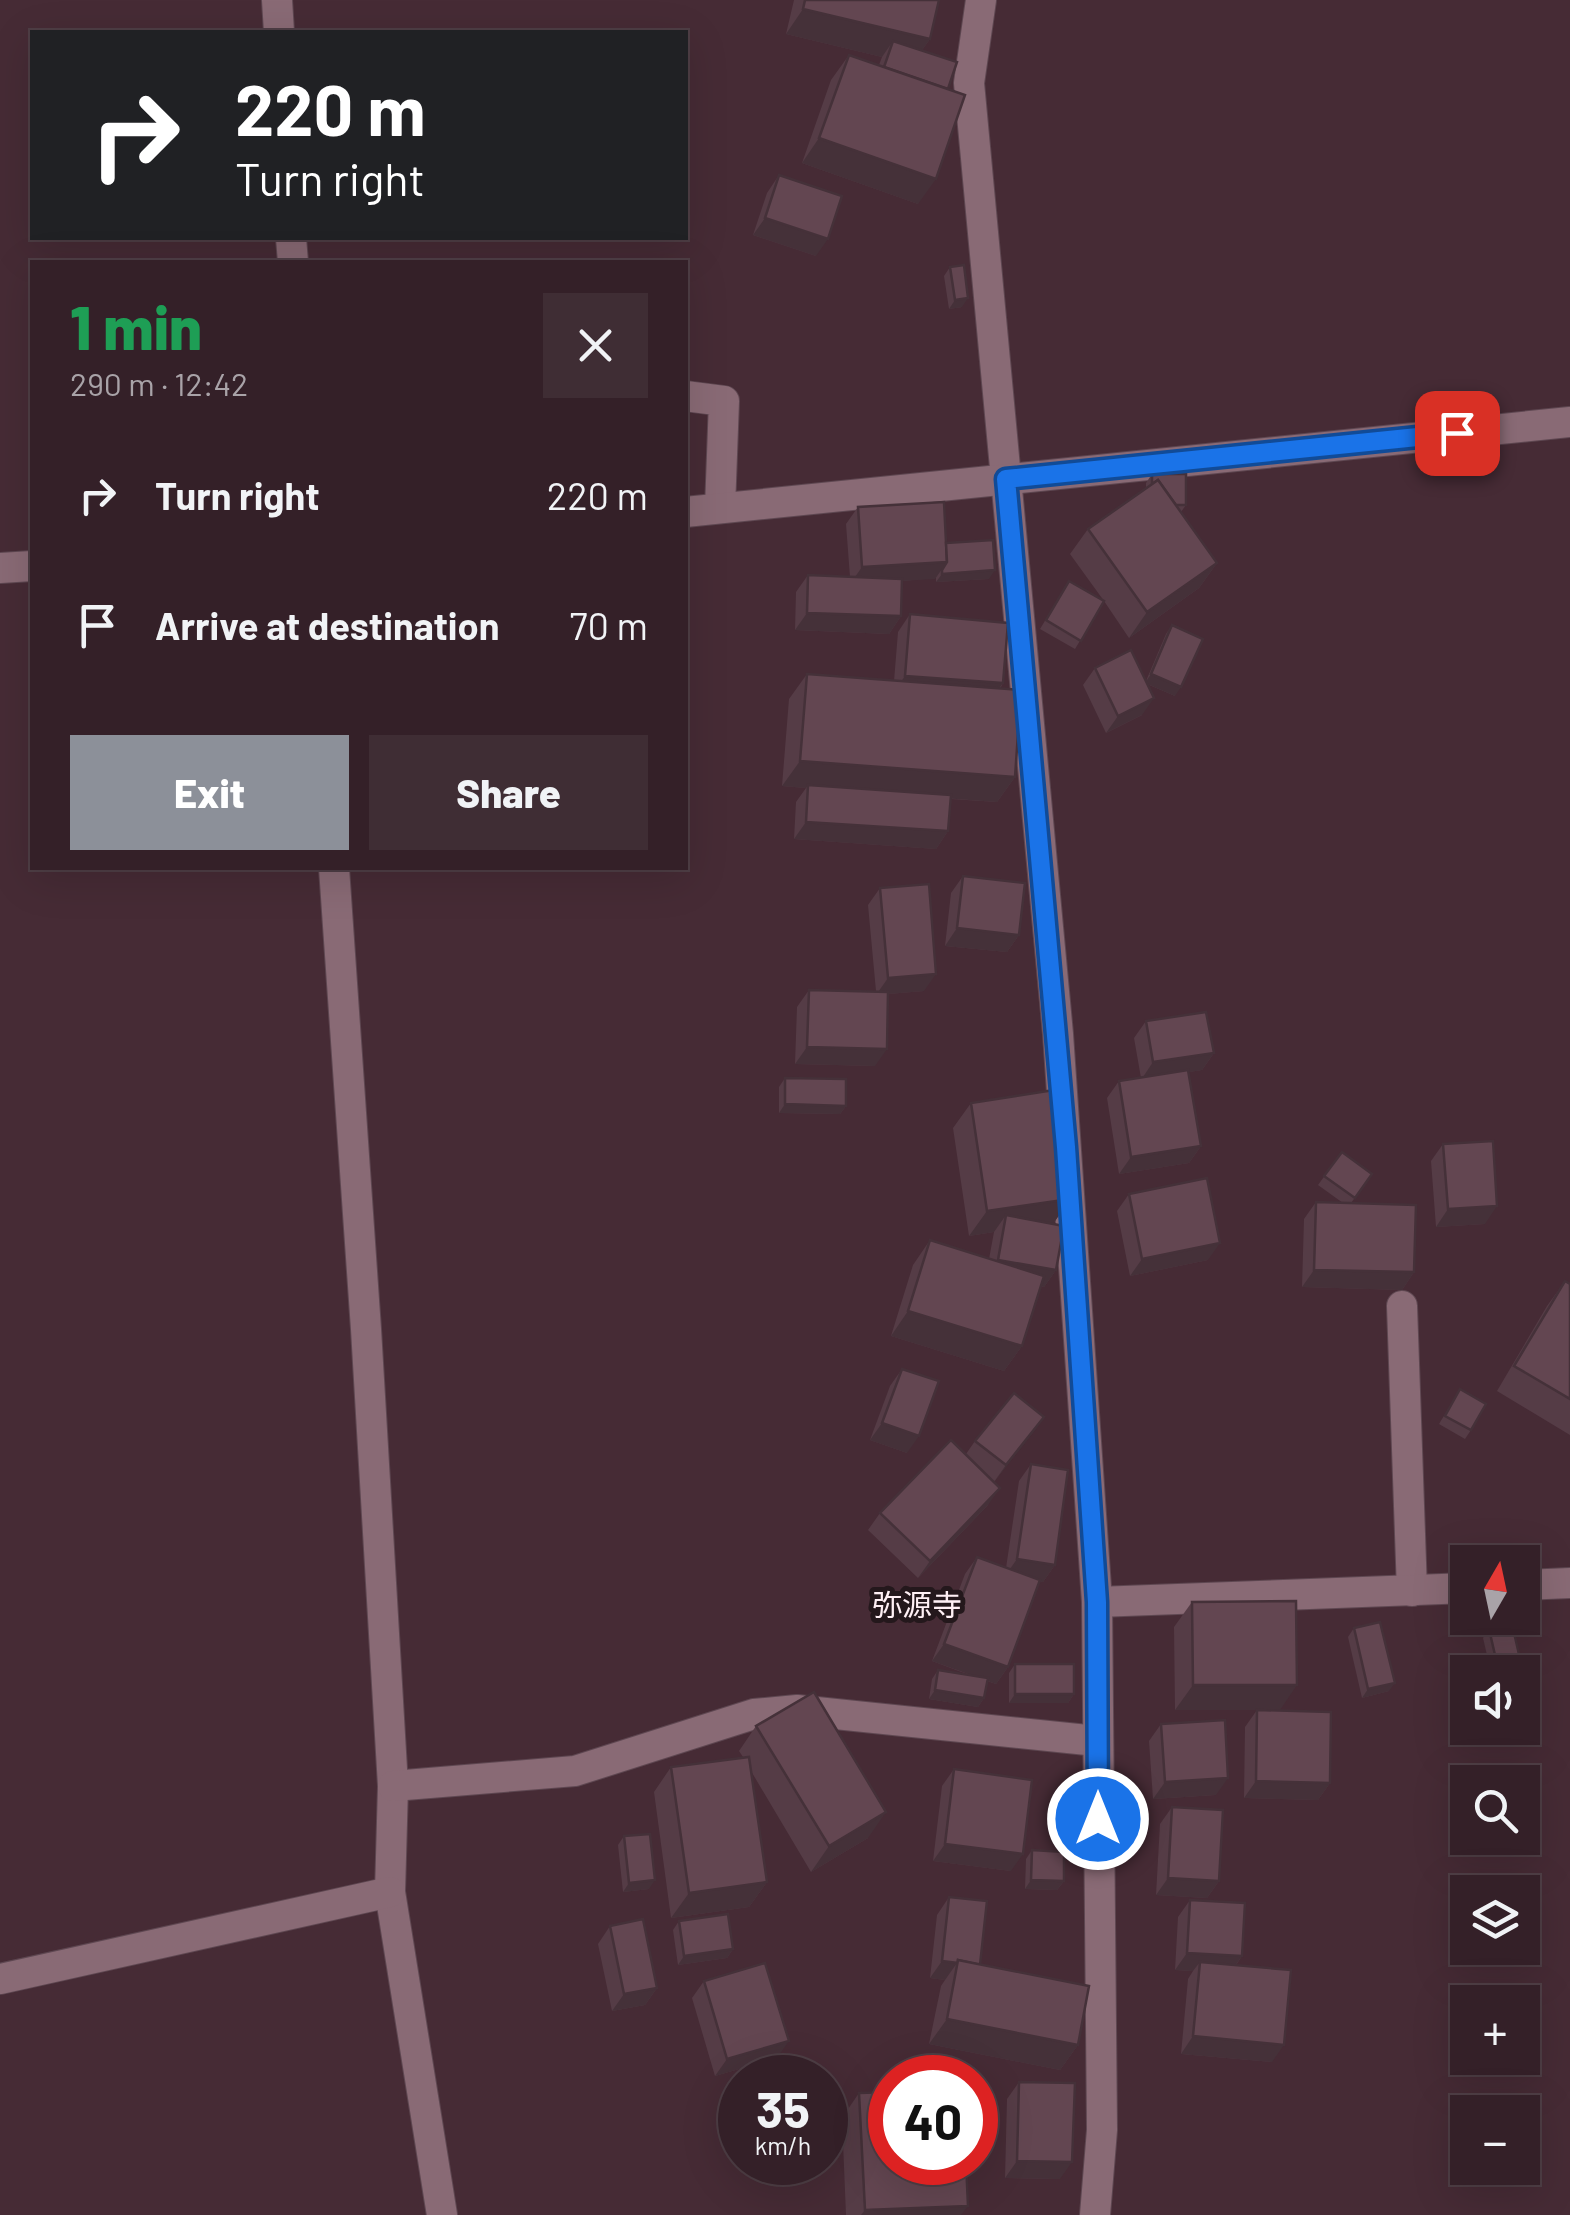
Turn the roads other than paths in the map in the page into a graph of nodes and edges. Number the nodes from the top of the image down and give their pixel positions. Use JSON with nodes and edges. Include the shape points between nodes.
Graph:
{"nodes":[{"id":1,"x":277,"y":0,"type":"edge"},
{"id":2,"x":981,"y":0,"type":"edge"},
{"id":3,"x":279,"y":30,"type":"edge"},
{"id":4,"x":688,"y":396,"type":"edge"},
{"id":5,"x":1570,"y":422,"type":"edge"},
{"id":6,"x":1006,"y":479,"type":"junction"},
{"id":7,"x":720,"y":508,"type":"junction"},
{"id":8,"x":688,"y":512,"type":"edge"},
{"id":9,"x":30,"y":566,"type":"edge"},
{"id":10,"x":0,"y":568,"type":"edge"},
{"id":11,"x":334,"y":870,"type":"edge"},
{"id":12,"x":1402,"y":1306,"type":"dead end"},
{"id":13,"x":1570,"y":1583,"type":"edge"},
{"id":14,"x":1540,"y":1584,"type":"edge"},
{"id":15,"x":1450,"y":1589,"type":"edge"},
{"id":16,"x":1412,"y":1591,"type":"junction"},
{"id":17,"x":1097,"y":1602,"type":"junction"},
{"id":18,"x":1098,"y":1742,"type":"junction"},
{"id":19,"x":393,"y":1786,"type":"junction"},
{"id":20,"x":390,"y":1892,"type":"junction"},
{"id":21,"x":0,"y":1980,"type":"edge"},
{"id":22,"x":442,"y":2215,"type":"edge"},
{"id":23,"x":1095,"y":2215,"type":"edge"}],
"edges":[{"from":1,"to":3,"type":"street"},
{"from":2,"to":6,"type":"street","via":[[970,83]]},
{"from":4,"to":7,"type":"street","via":[[724,401]]},
{"from":5,"to":6,"type":"street"},
{"from":6,"to":7,"type":"street"},
{"from":6,"to":17,"type":"street","via":[[1058,1034]]},
{"from":7,"to":8,"type":"street"},
{"from":9,"to":10,"type":"street"},
{"from":11,"to":19,"type":"street"},
{"from":12,"to":16,"type":"street"},
{"from":13,"to":14,"type":"street"},
{"from":15,"to":16,"type":"street"},
{"from":16,"to":17,"type":"street"},
{"from":17,"to":18,"type":"street"},
{"from":18,"to":19,"type":"street","via":[[797,1710],[754,1714],[575,1771]]},
{"from":18,"to":23,"type":"street","via":[[1102,2130]]},
{"from":19,"to":20,"type":"street"},
{"from":20,"to":21,"type":"street"},
{"from":20,"to":22,"type":"street"}]}
